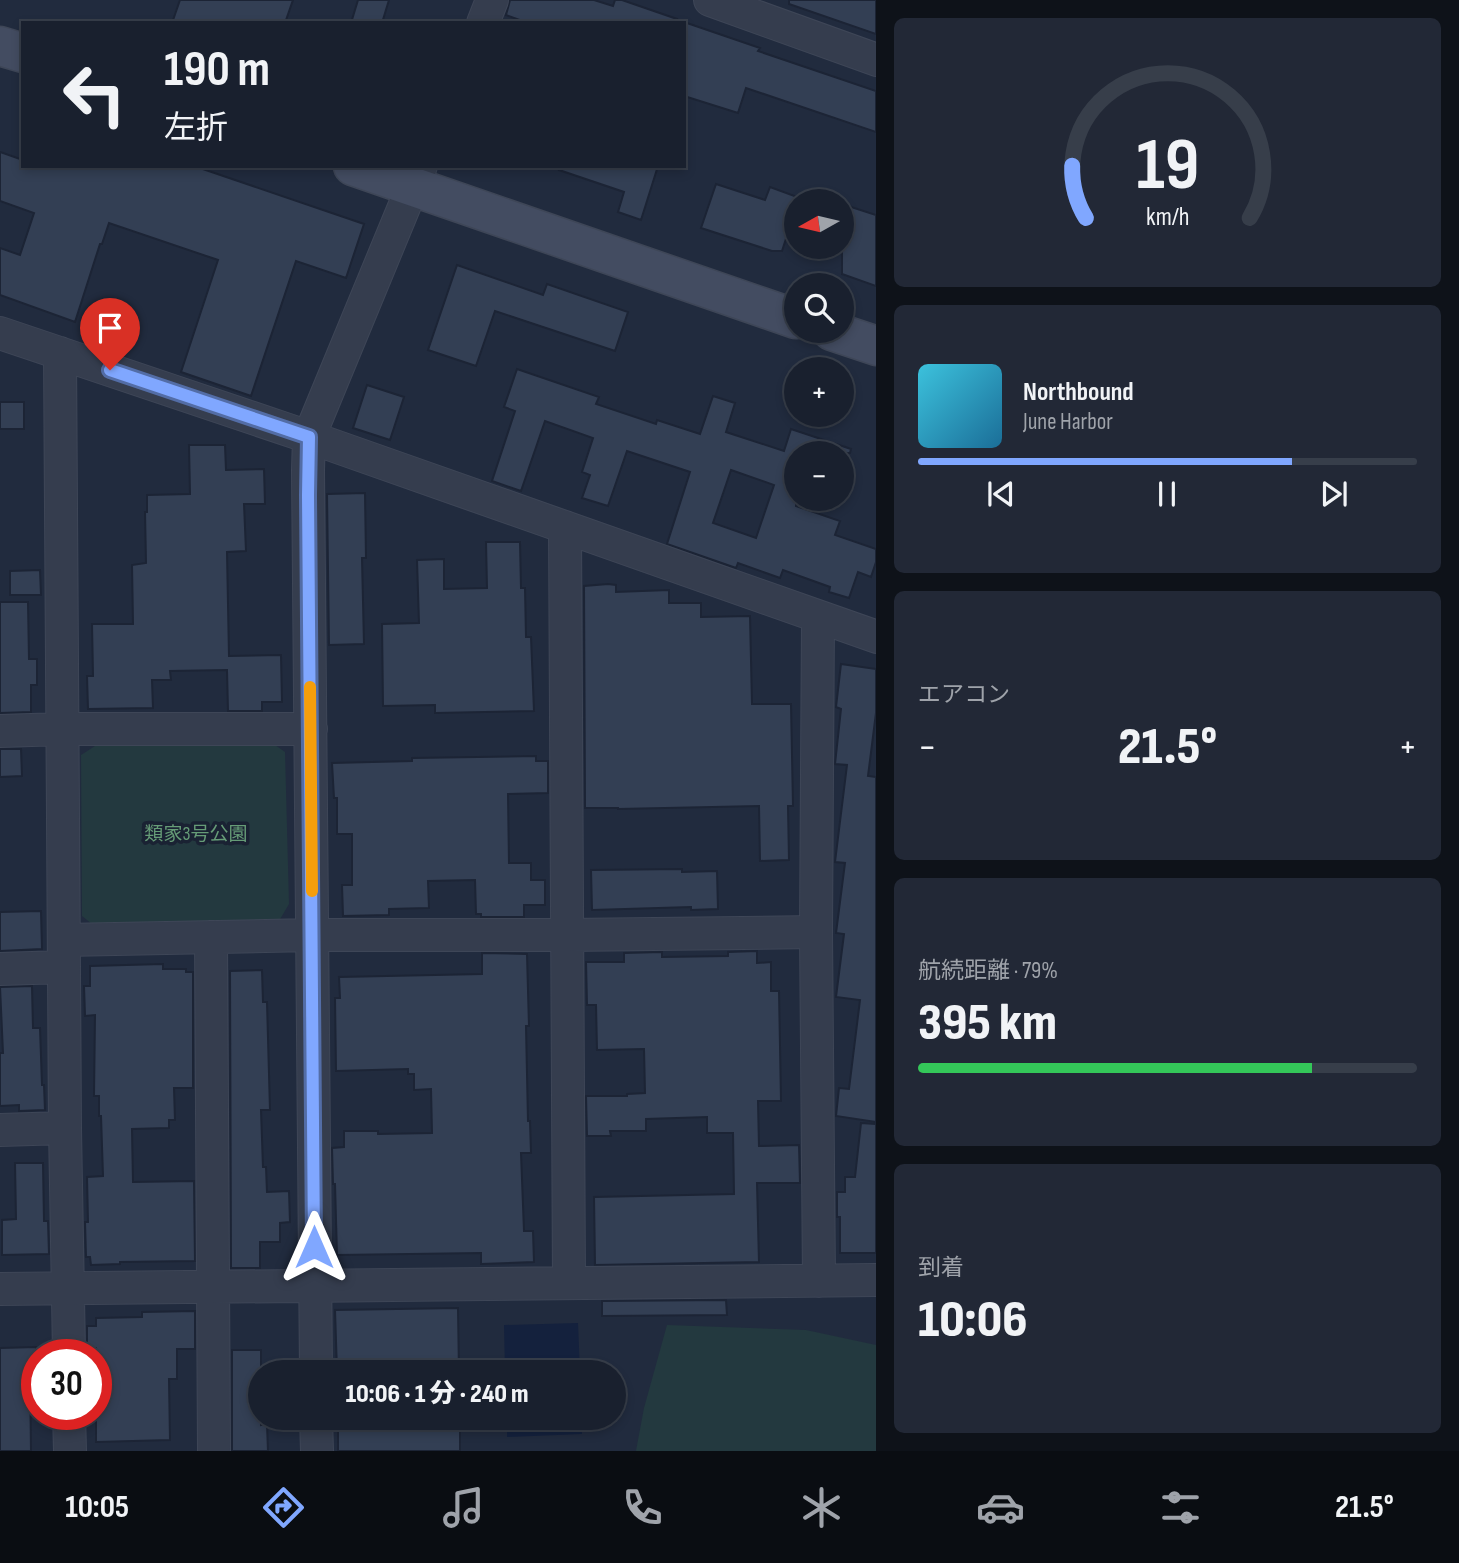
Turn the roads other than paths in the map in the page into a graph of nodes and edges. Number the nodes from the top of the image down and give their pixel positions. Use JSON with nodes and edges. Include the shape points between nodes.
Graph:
{"nodes":[{"id":1,"x":492,"y":0,"type":"edge"},
{"id":2,"x":710,"y":0,"type":"edge"},
{"id":3,"x":750,"y":6,"type":"edge"},
{"id":4,"x":483,"y":21,"type":"edge"},
{"id":5,"x":0,"y":46,"type":"edge"},
{"id":6,"x":21,"y":52,"type":"edge"},
{"id":7,"x":876,"y":60,"type":"edge"},
{"id":8,"x":366,"y":168,"type":"edge"},
{"id":9,"x":417,"y":176,"type":"edge"},
{"id":10,"x":784,"y":314,"type":"edge"},
{"id":11,"x":0,"y":333,"type":"edge"},
{"id":12,"x":854,"y":338,"type":"edge"},
{"id":13,"x":876,"y":346,"type":"edge"},
{"id":14,"x":60,"y":353,"type":"junction"},
{"id":15,"x":309,"y":437,"type":"junction"},
{"id":16,"x":565,"y":527,"type":"junction"},
{"id":17,"x":818,"y":618,"type":"junction"},
{"id":18,"x":876,"y":637,"type":"edge"},
{"id":19,"x":63,"y":729,"type":"junction"},
{"id":20,"x":310,"y":729,"type":"junction"},
{"id":21,"x":0,"y":731,"type":"edge"},
{"id":22,"x":816,"y":932,"type":"junction"},
{"id":23,"x":567,"y":934,"type":"junction"},
{"id":24,"x":312,"y":935,"type":"junction"},
{"id":25,"x":211,"y":937,"type":"junction"},
{"id":26,"x":64,"y":953,"type":"junction"},
{"id":27,"x":0,"y":969,"type":"edge"},
{"id":28,"x":65,"y":1128,"type":"junction"},
{"id":29,"x":0,"y":1130,"type":"edge"},
{"id":30,"x":876,"y":1280,"type":"edge"},
{"id":31,"x":819,"y":1281,"type":"junction"},
{"id":32,"x":569,"y":1283,"type":"junction"},
{"id":33,"x":315,"y":1286,"type":"junction"},
{"id":34,"x":213,"y":1288,"type":"junction"},
{"id":35,"x":0,"y":1289,"type":"edge"},
{"id":36,"x":68,"y":1289,"type":"junction"},
{"id":37,"x":69,"y":1339,"type":"edge"},
{"id":38,"x":316,"y":1360,"type":"edge"},
{"id":39,"x":69,"y":1430,"type":"edge"},
{"id":40,"x":316,"y":1430,"type":"edge"},
{"id":41,"x":70,"y":1451,"type":"edge"},
{"id":42,"x":214,"y":1451,"type":"edge"},
{"id":43,"x":317,"y":1451,"type":"edge"}],
"edges":[{"from":1,"to":4,"type":"street"},
{"from":2,"to":3,"type":"street"},
{"from":3,"to":7,"type":"street"},
{"from":5,"to":6,"type":"street"},
{"from":8,"to":9,"type":"street"},
{"from":9,"to":10,"type":"street"},
{"from":9,"to":15,"type":"street"},
{"from":11,"to":14,"type":"street"},
{"from":12,"to":13,"type":"street"},
{"from":14,"to":15,"type":"street"},
{"from":14,"to":19,"type":"street"},
{"from":15,"to":16,"type":"street"},
{"from":15,"to":20,"type":"street"},
{"from":16,"to":17,"type":"street"},
{"from":16,"to":23,"type":"street"},
{"from":17,"to":18,"type":"street"},
{"from":17,"to":22,"type":"street"},
{"from":19,"to":20,"type":"street"},
{"from":19,"to":21,"type":"street"},
{"from":19,"to":26,"type":"street"},
{"from":20,"to":24,"type":"street"},
{"from":22,"to":23,"type":"street"},
{"from":22,"to":31,"type":"street"},
{"from":23,"to":24,"type":"street"},
{"from":23,"to":32,"type":"street"},
{"from":24,"to":25,"type":"street"},
{"from":24,"to":33,"type":"street"},
{"from":25,"to":26,"type":"street"},
{"from":25,"to":34,"type":"street"},
{"from":26,"to":27,"type":"street"},
{"from":26,"to":28,"type":"street"},
{"from":28,"to":29,"type":"street"},
{"from":28,"to":36,"type":"street"},
{"from":30,"to":31,"type":"street"},
{"from":31,"to":32,"type":"street"},
{"from":32,"to":33,"type":"street"},
{"from":33,"to":34,"type":"street"},
{"from":33,"to":38,"type":"street"},
{"from":34,"to":36,"type":"street"},
{"from":34,"to":42,"type":"street"},
{"from":35,"to":36,"type":"street"},
{"from":36,"to":37,"type":"street"},
{"from":39,"to":41,"type":"street"},
{"from":40,"to":43,"type":"street"}]}
